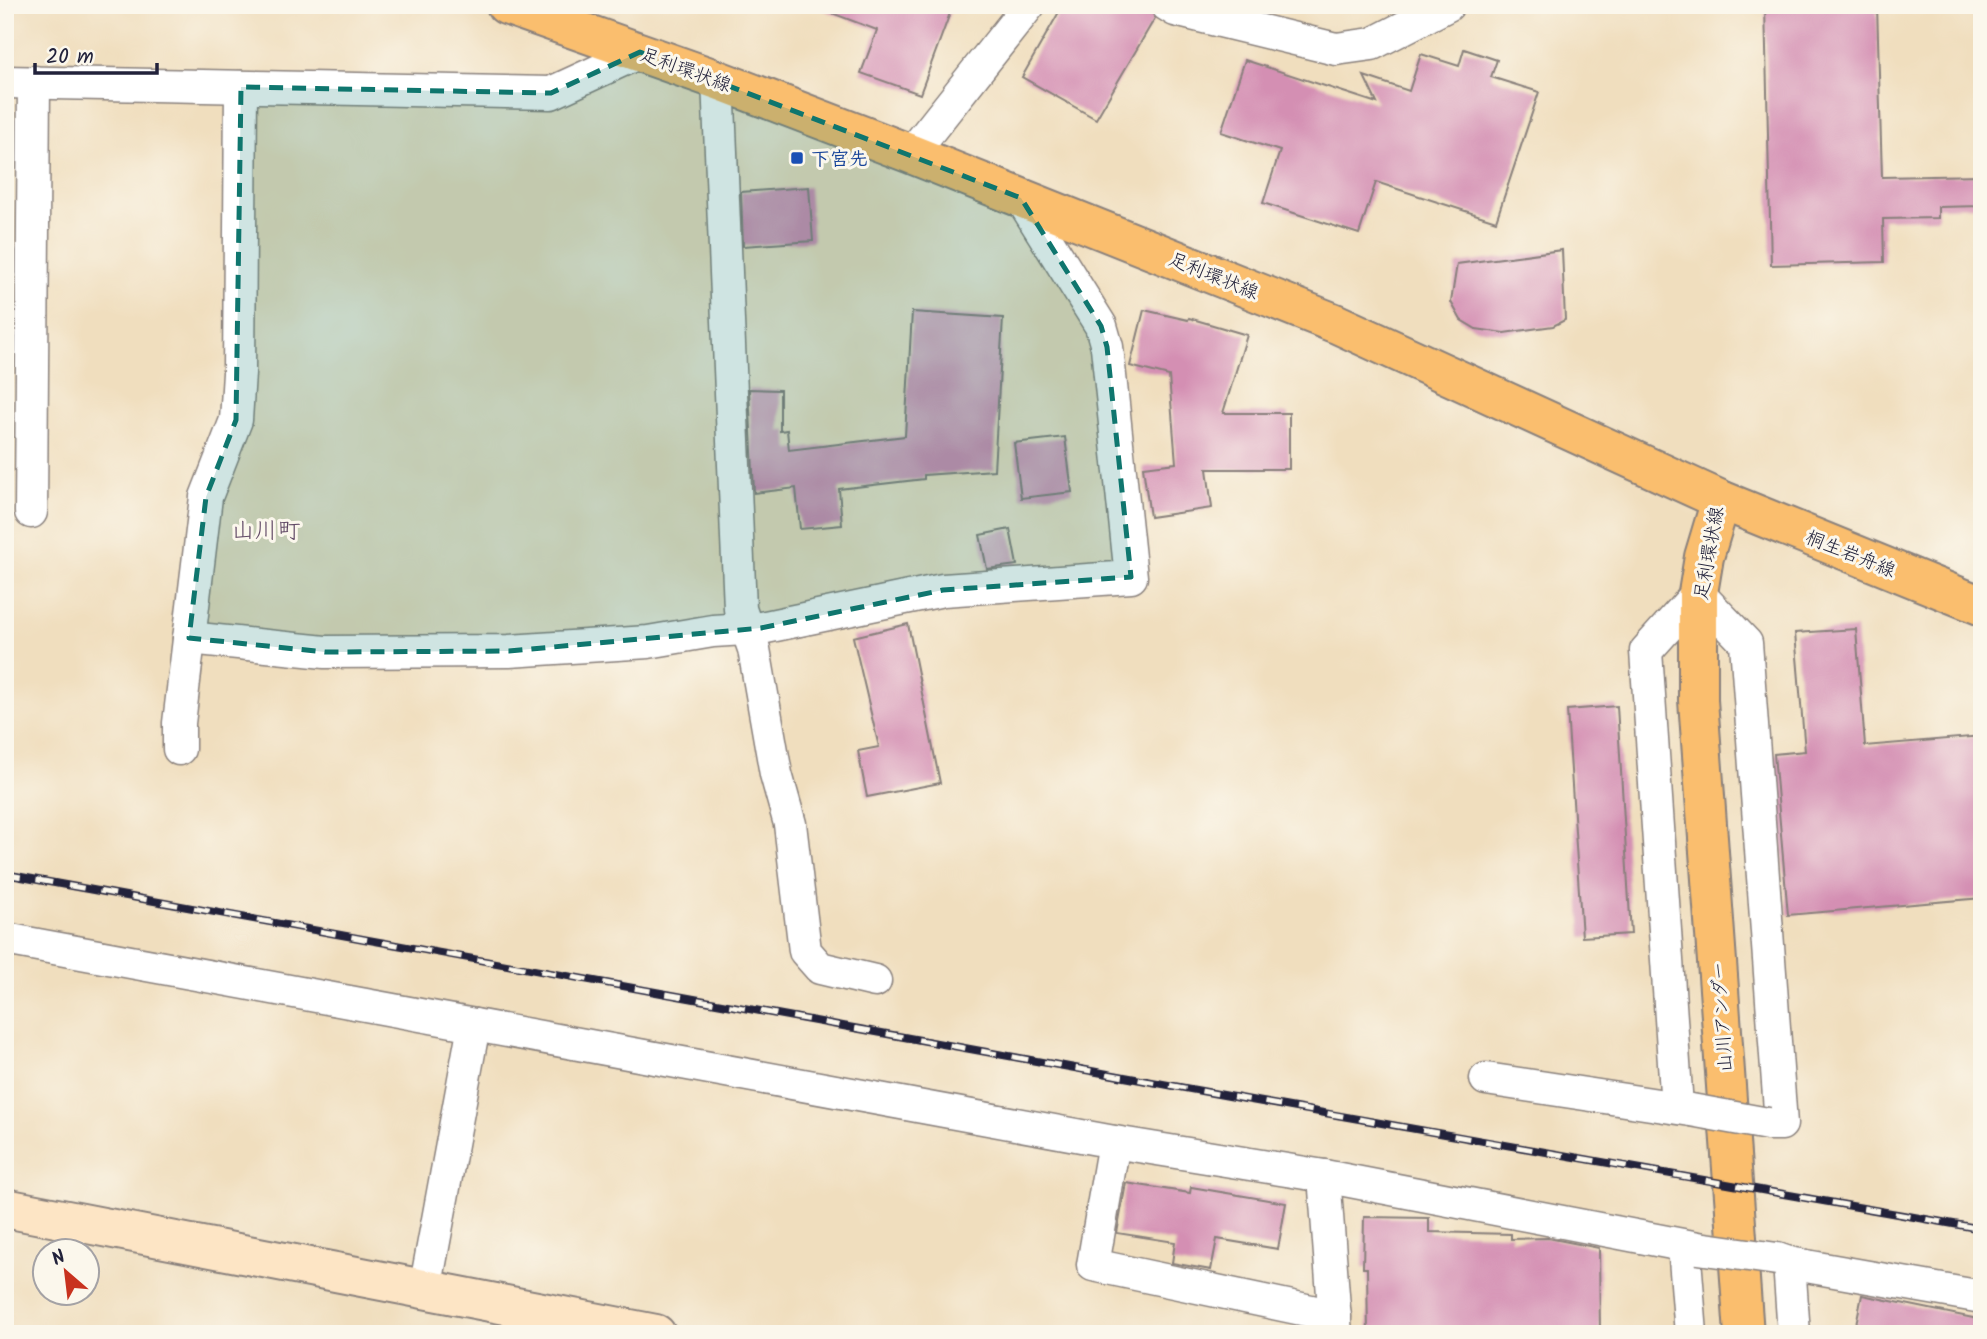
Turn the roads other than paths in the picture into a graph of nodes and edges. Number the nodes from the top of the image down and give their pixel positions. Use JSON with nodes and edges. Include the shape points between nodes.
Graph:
{"nodes":[{"id":1,"x":506,"y":5,"type":"edge"},
{"id":2,"x":1029,"y":5,"type":"edge"},
{"id":3,"x":1167,"y":5,"type":"edge"},
{"id":4,"x":1448,"y":5,"type":"edge"},
{"id":5,"x":640,"y":52,"type":"junction"},
{"id":6,"x":718,"y":80,"type":"junction"},
{"id":7,"x":20,"y":82,"type":"edge"},
{"id":8,"x":241,"y":87,"type":"junction"},
{"id":9,"x":911,"y":154,"type":"junction"},
{"id":10,"x":1021,"y":198,"type":"junction"},
{"id":11,"x":1721,"y":500,"type":"junction"},
{"id":12,"x":31,"y":512,"type":"dead end"},
{"id":13,"x":1698,"y":593,"type":"junction"},
{"id":14,"x":1982,"y":606,"type":"edge"},
{"id":15,"x":747,"y":629,"type":"junction"},
{"id":16,"x":189,"y":638,"type":"junction"},
{"id":17,"x":1698,"y":700,"type":"joint"},
{"id":18,"x":179,"y":750,"type":"dead end"},
{"id":19,"x":5,"y":939,"type":"edge"},
{"id":20,"x":875,"y":981,"type":"dead end"},
{"id":21,"x":474,"y":1025,"type":"junction"},
{"id":22,"x":1486,"y":1079,"type":"dead end"},
{"id":23,"x":1684,"y":1108,"type":"junction"},
{"id":24,"x":1114,"y":1142,"type":"junction"},
{"id":25,"x":1324,"y":1176,"type":"junction"},
{"id":26,"x":5,"y":1208,"type":"edge"},
{"id":27,"x":1691,"y":1247,"type":"junction"},
{"id":28,"x":1783,"y":1261,"type":"junction"},
{"id":29,"x":425,"y":1290,"type":"junction"},
{"id":30,"x":1982,"y":1297,"type":"edge"},
{"id":31,"x":565,"y":1325,"type":"edge"},
{"id":32,"x":1335,"y":1325,"type":"edge"},
{"id":33,"x":656,"y":1334,"type":"edge"},
{"id":34,"x":1691,"y":1334,"type":"edge"},
{"id":35,"x":1744,"y":1334,"type":"edge"},
{"id":36,"x":1794,"y":1334,"type":"edge"}],
"edges":[{"from":1,"to":5,"type":"main road","name":"足利環状線"},
{"from":2,"to":9,"type":"street"},
{"from":3,"to":4,"type":"street","via":[[1336,49],[1372,44]]},
{"from":5,"to":6,"type":"main road","name":"足利環状線"},
{"from":5,"to":8,"type":"street","via":[[551,93]]},
{"from":6,"to":9,"type":"main road","name":"足利環状線"},
{"from":6,"to":15,"type":"street","via":[[740,610]]},
{"from":7,"to":8,"type":"street"},
{"from":7,"to":12,"type":"street"},
{"from":8,"to":16,"type":"street","via":[[236,421],[206,497]]},
{"from":9,"to":10,"type":"main road","name":"足利環状線"},
{"from":10,"to":11,"type":"main road","name":"足利環状線","via":[[1337,324]]},
{"from":10,"to":15,"type":"street","via":[[1101,326],[1131,577],[943,590]]},
{"from":11,"to":13,"type":"main road","name":"足利環状線"},
{"from":11,"to":14,"type":"main road","name":"桐生岩舟線"},
{"from":13,"to":17,"type":"main road","name":"足利環状線"},
{"from":13,"to":23,"type":"street","via":[[1646,651]]},
{"from":13,"to":23,"type":"street","bridge":true,"via":[[1746,643],[1781,1124]]},
{"from":15,"to":16,"type":"street","via":[[648,642],[509,651],[325,652]]},
{"from":15,"to":20,"type":"street","via":[[790,824],[805,951],[820,968]]},
{"from":16,"to":18,"type":"street"},
{"from":17,"to":35,"type":"main road","name":"山川アンダー"},
{"from":19,"to":21,"type":"street"},
{"from":21,"to":24,"type":"street"},
{"from":21,"to":29,"type":"street"},
{"from":22,"to":23,"type":"street"},
{"from":24,"to":25,"type":"street"},
{"from":24,"to":32,"type":"street","via":[[1093,1265]]},
{"from":25,"to":27,"type":"street"},
{"from":25,"to":32,"type":"street"},
{"from":26,"to":29,"type":"street"},
{"from":27,"to":28,"type":"street","bridge":true},
{"from":27,"to":34,"type":"street"},
{"from":28,"to":30,"type":"street"},
{"from":28,"to":36,"type":"street"},
{"from":29,"to":31,"type":"street"},
{"from":31,"to":33,"type":"street"}]}
